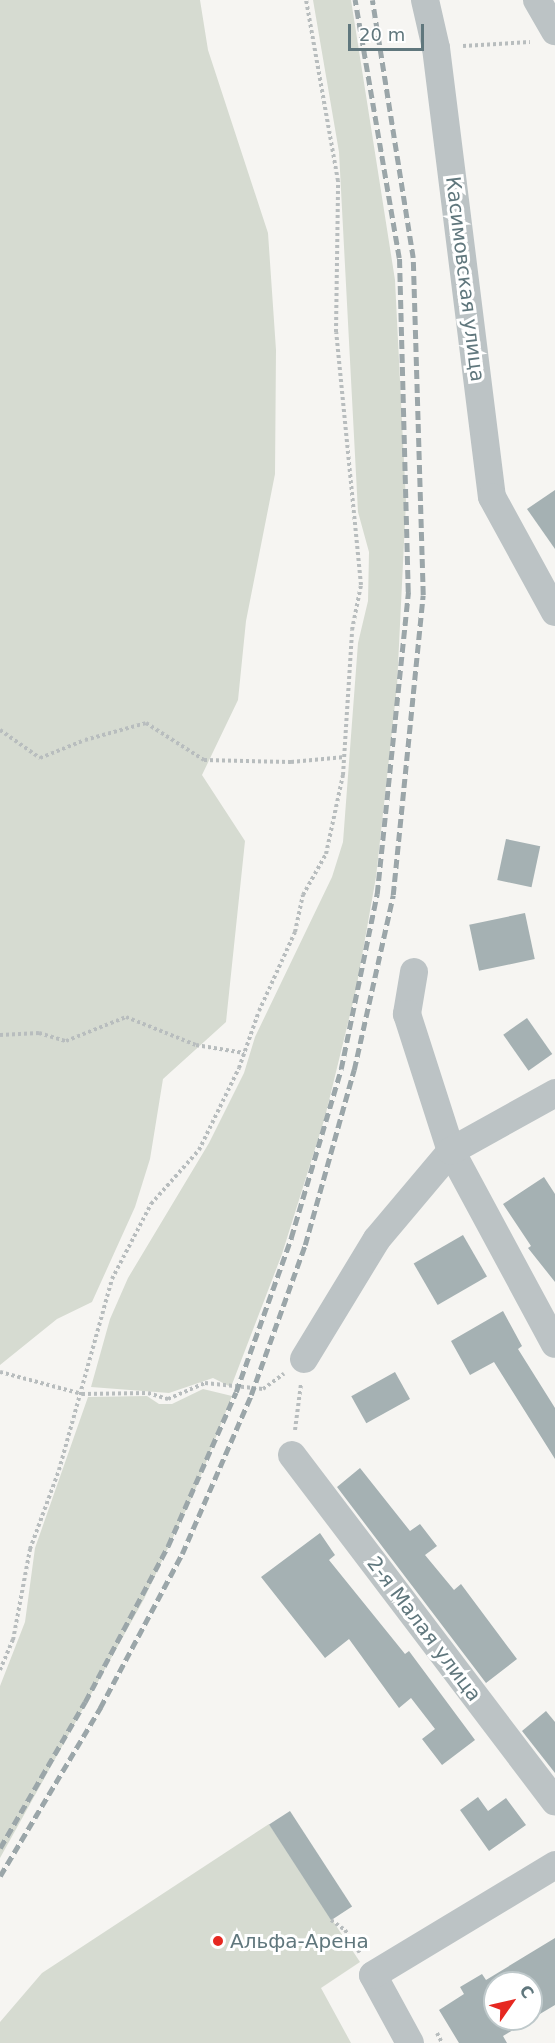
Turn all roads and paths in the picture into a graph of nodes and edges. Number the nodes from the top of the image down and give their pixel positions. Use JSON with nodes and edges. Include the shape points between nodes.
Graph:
{"nodes":[{"id":1,"x":306,"y":0,"type":"edge"},
{"id":2,"x":425,"y":0,"type":"edge"},
{"id":3,"x":537,"y":0,"type":"edge"},
{"id":4,"x":549,"y":36,"type":"edge"},
{"id":5,"x":436,"y":48,"type":"junction"},
{"id":6,"x":555,"y":612,"type":"edge"},
{"id":7,"x":0,"y":730,"type":"edge"},
{"id":8,"x":345,"y":757,"type":"junction"},
{"id":9,"x":414,"y":972,"type":"dead end"},
{"id":10,"x":0,"y":1035,"type":"edge"},
{"id":11,"x":244,"y":1053,"type":"junction"},
{"id":12,"x":555,"y":1093,"type":"edge"},
{"id":13,"x":451,"y":1151,"type":"junction"},
{"id":14,"x":554,"y":1339,"type":"edge"},
{"id":15,"x":304,"y":1359,"type":"junction"},
{"id":16,"x":0,"y":1372,"type":"edge"},
{"id":17,"x":82,"y":1394,"type":"junction"},
{"id":18,"x":292,"y":1455,"type":"joint"},
{"id":19,"x":0,"y":1670,"type":"edge"},
{"id":20,"x":555,"y":1802,"type":"edge"},
{"id":21,"x":555,"y":1865,"type":"edge"},
{"id":22,"x":331,"y":1920,"type":"dead end"},
{"id":23,"x":373,"y":1975,"type":"junction"},
{"id":24,"x":410,"y":2043,"type":"edge"}],
"edges":[{"from":1,"to":8,"type":"path","via":[[338,181],[336,333],[361,585],[352,630]]},
{"from":2,"to":5,"type":"street","name":"Касимовская улица"},
{"from":3,"to":4,"type":"street"},
{"from":4,"to":5,"type":"path"},
{"from":5,"to":6,"type":"street","name":"Касимовская улица","via":[[492,497]]},
{"from":7,"to":8,"type":"path","via":[[40,758],[146,723],[204,760],[291,762]]},
{"from":8,"to":11,"type":"path","via":[[326,854],[303,895],[295,932]]},
{"from":9,"to":13,"type":"street","via":[[407,1014]]},
{"from":10,"to":11,"type":"path","via":[[39,1032],[66,1041],[126,1017],[196,1045]]},
{"from":11,"to":17,"type":"path","via":[[199,1150],[151,1204],[112,1279]]},
{"from":12,"to":13,"type":"street"},
{"from":13,"to":14,"type":"street"},
{"from":13,"to":15,"type":"street","via":[[377,1239]]},
{"from":15,"to":17,"type":"path","via":[[263,1389],[205,1383],[168,1399],[148,1393]]},
{"from":15,"to":18,"type":"path"},
{"from":16,"to":17,"type":"path"},
{"from":17,"to":19,"type":"path","via":[[30,1549],[14,1640]]},
{"from":18,"to":20,"type":"street","name":"2-я Малая улица"},
{"from":21,"to":23,"type":"street"},
{"from":22,"to":23,"type":"path","via":[[345,1930]]},
{"from":23,"to":24,"type":"street"}]}
